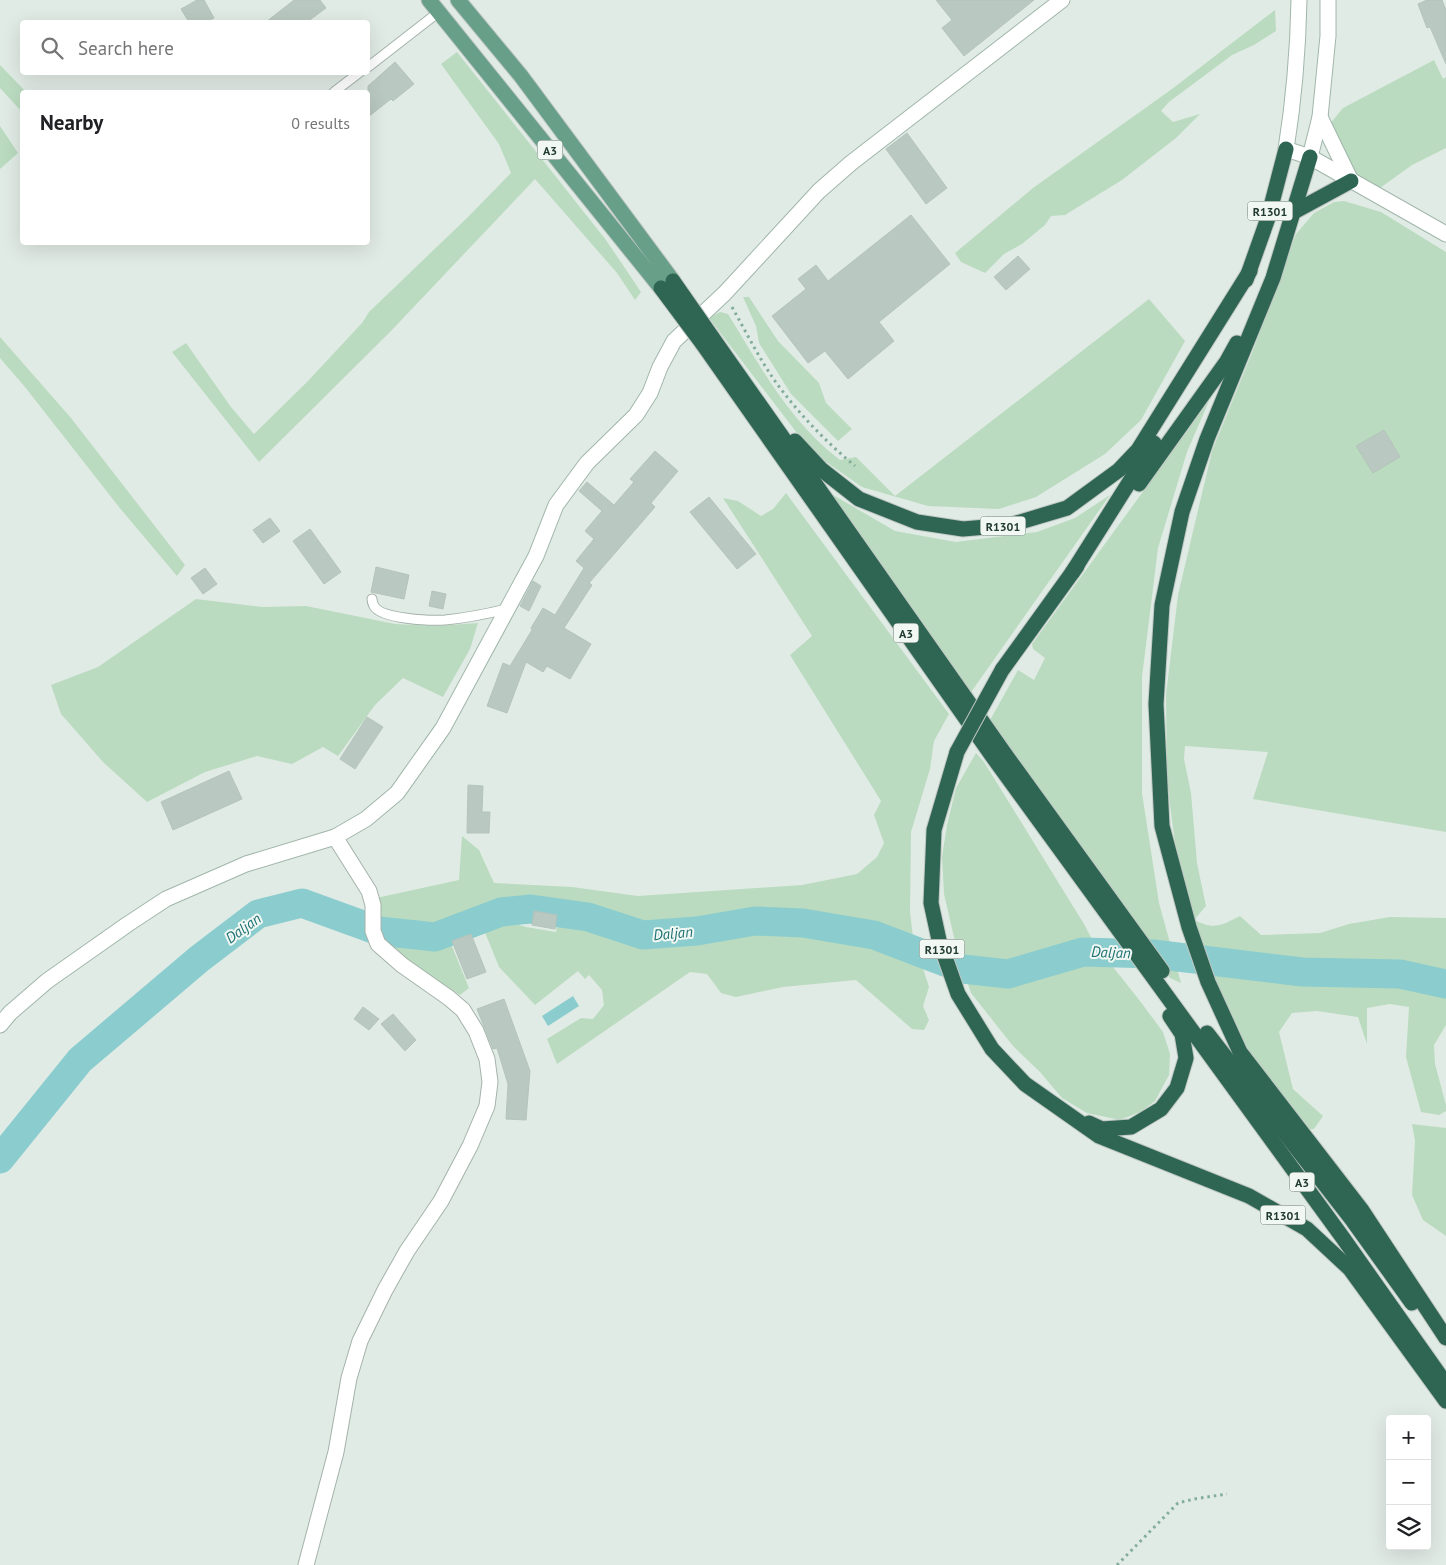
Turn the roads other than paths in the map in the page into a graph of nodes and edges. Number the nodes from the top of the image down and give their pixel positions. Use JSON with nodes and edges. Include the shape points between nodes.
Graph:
{"nodes":[{"id":1,"x":458,"y":0,"type":"edge"},
{"id":2,"x":1062,"y":0,"type":"edge"},
{"id":3,"x":1299,"y":0,"type":"edge"},
{"id":4,"x":1328,"y":0,"type":"edge"},
{"id":5,"x":434,"y":6,"type":"edge"},
{"id":6,"x":370,"y":65,"type":"edge"},
{"id":7,"x":356,"y":75,"type":"edge"},
{"id":8,"x":337,"y":90,"type":"edge"},
{"id":9,"x":1320,"y":117,"type":"junction"},
{"id":10,"x":1286,"y":150,"type":"junction"},
{"id":11,"x":1310,"y":157,"type":"junction"},
{"id":12,"x":1351,"y":181,"type":"junction"},
{"id":13,"x":1292,"y":213,"type":"junction"},
{"id":14,"x":1446,"y":234,"type":"edge"},
{"id":15,"x":1250,"y":270,"type":"junction"},
{"id":16,"x":1273,"y":278,"type":"junction"},
{"id":17,"x":667,"y":285,"type":"junction"},
{"id":18,"x":710,"y":337,"type":"junction"},
{"id":19,"x":1072,"y":573,"type":"junction"},
{"id":20,"x":372,"y":599,"type":"dead end"},
{"id":21,"x":507,"y":609,"type":"junction"},
{"id":22,"x":335,"y":837,"type":"junction"},
{"id":23,"x":1113,"y":921,"type":"junction"},
{"id":24,"x":1157,"y":980,"type":"junction"},
{"id":25,"x":0,"y":1025,"type":"edge"},
{"id":26,"x":1058,"y":1109,"type":"junction"},
{"id":27,"x":1446,"y":1338,"type":"edge"},
{"id":28,"x":1446,"y":1350,"type":"edge"},
{"id":29,"x":1446,"y":1384,"type":"edge"},
{"id":30,"x":1446,"y":1401,"type":"edge"},
{"id":31,"x":306,"y":1565,"type":"edge"}],
"edges":[{"from":1,"to":17,"type":"main road","number":"A3","via":[[521,76]]},
{"from":2,"to":21,"type":"street","via":[[819,191],[725,294],[674,342],[636,415],[587,464],[556,506],[536,556]]},
{"from":3,"to":10,"type":"street","number":"R1301","via":[[1294,104]]},
{"from":4,"to":9,"type":"street","number":"R1301"},
{"from":5,"to":6,"type":"lane"},
{"from":5,"to":17,"type":"main road","number":"A3"},
{"from":7,"to":8,"type":"lane"},
{"from":9,"to":11,"type":"street","number":"R1301"},
{"from":9,"to":12,"type":"street"},
{"from":10,"to":11,"type":"street"},
{"from":10,"to":15,"type":"highway","number":"R1301"},
{"from":11,"to":12,"type":"street"},
{"from":11,"to":13,"type":"highway","number":"R1301"},
{"from":12,"to":13,"type":"highway"},
{"from":12,"to":14,"type":"street"},
{"from":13,"to":16,"type":"highway","number":"R1301"},
{"from":15,"to":18,"type":"highway","number":"R1301","via":[[1138,450],[1119,470],[1067,508],[1010,525],[963,529],[916,522],[859,498],[822,470]]},
{"from":15,"to":19,"type":"highway","number":"R1301","via":[[1217,344]]},
{"from":16,"to":19,"type":"highway","number":"R1301","via":[[1227,361]]},
{"from":16,"to":27,"type":"highway","number":"R1301","via":[[1207,439],[1185,503],[1162,605],[1156,704],[1162,826],[1189,927],[1208,982],[1240,1052],[1362,1209]]},
{"from":17,"to":18,"type":"highway","number":"A3","bridge":true},
{"from":18,"to":23,"type":"highway","number":"A3","via":[[995,760]]},
{"from":18,"to":23,"type":"highway","number":"A3","via":[[1006,754]]},
{"from":19,"to":26,"type":"highway","number":"R1301","bridge":true,"via":[[1002,670],[957,752],[934,830],[931,903],[939,940],[958,994],[992,1049],[1025,1084]]},
{"from":20,"to":21,"type":"lane","via":[[374,608],[396,617],[444,620]]},
{"from":21,"to":22,"type":"street","via":[[443,728],[397,793],[366,819]]},
{"from":22,"to":25,"type":"street","via":[[246,864],[166,899],[47,981]]},
{"from":22,"to":31,"type":"street","via":[[369,891],[373,905],[373,931],[378,944],[463,1010],[476,1030],[487,1059],[490,1082],[487,1106],[470,1146],[441,1201],[384,1290],[360,1341],[349,1378],[336,1452]]},
{"from":23,"to":24,"type":"highway","number":"A3"},
{"from":24,"to":26,"type":"highway","number":"R1301","via":[[1182,1034],[1186,1058],[1177,1088],[1161,1109],[1131,1127],[1102,1130]]},
{"from":24,"to":28,"type":"highway","number":"A3","via":[[1217,1047],[1353,1221]]},
{"from":24,"to":29,"type":"highway","number":"A3"},
{"from":26,"to":30,"type":"highway","number":"R1301","via":[[1098,1136],[1249,1196],[1307,1229],[1350,1269]]}]}
